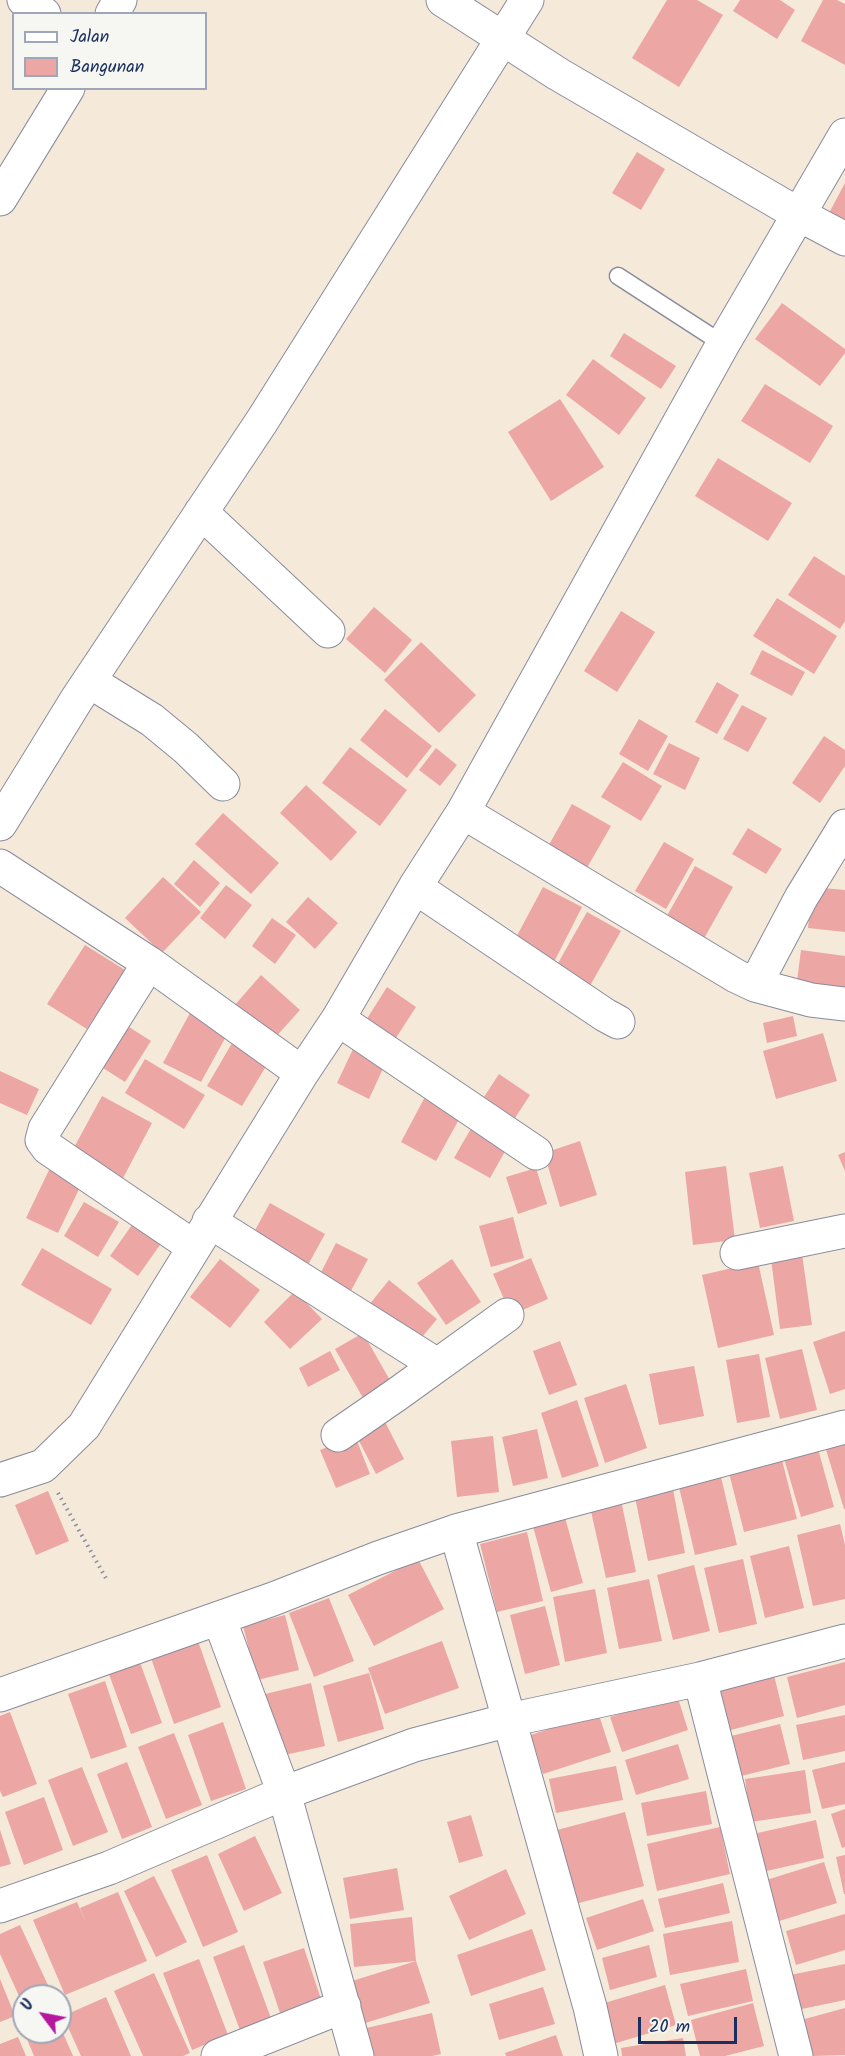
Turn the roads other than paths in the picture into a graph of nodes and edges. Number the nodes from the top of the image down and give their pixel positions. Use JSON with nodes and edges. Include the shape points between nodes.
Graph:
{"nodes":[{"id":1,"x":24,"y":0,"type":"edge"},
{"id":2,"x":443,"y":0,"type":"edge"},
{"id":3,"x":527,"y":0,"type":"edge"},
{"id":4,"x":41,"y":12,"type":"edge"},
{"id":5,"x":504,"y":39,"type":"junction"},
{"id":6,"x":67,"y":90,"type":"edge"},
{"id":7,"x":845,"y":135,"type":"edge"},
{"id":8,"x":0,"y":199,"type":"edge"},
{"id":9,"x":798,"y":214,"type":"junction"},
{"id":10,"x":845,"y":239,"type":"edge"},
{"id":11,"x":618,"y":276,"type":"dead end"},
{"id":12,"x":723,"y":344,"type":"junction"},
{"id":13,"x":201,"y":512,"type":"junction"},
{"id":14,"x":328,"y":631,"type":"dead end"},
{"id":15,"x":89,"y":681,"type":"junction"},
{"id":16,"x":222,"y":784,"type":"dead end"},
{"id":17,"x":464,"y":812,"type":"junction"},
{"id":18,"x":0,"y":824,"type":"edge"},
{"id":19,"x":845,"y":826,"type":"edge"},
{"id":20,"x":0,"y":866,"type":"edge"},
{"id":21,"x":415,"y":887,"type":"junction"},
{"id":22,"x":149,"y":963,"type":"junction"},
{"id":23,"x":755,"y":985,"type":"junction"},
{"id":24,"x":845,"y":1004,"type":"edge"},
{"id":25,"x":338,"y":1020,"type":"junction"},
{"id":26,"x":618,"y":1022,"type":"dead end"},
{"id":27,"x":302,"y":1073,"type":"junction"},
{"id":28,"x":536,"y":1154,"type":"dead end"},
{"id":29,"x":845,"y":1231,"type":"edge"},
{"id":30,"x":202,"y":1234,"type":"junction"},
{"id":31,"x":736,"y":1253,"type":"dead end"},
{"id":32,"x":507,"y":1315,"type":"dead end"},
{"id":33,"x":437,"y":1365,"type":"junction"},
{"id":34,"x":845,"y":1427,"type":"edge"},
{"id":35,"x":338,"y":1435,"type":"dead end"},
{"id":36,"x":0,"y":1480,"type":"edge"},
{"id":37,"x":456,"y":1531,"type":"junction"},
{"id":38,"x":219,"y":1618,"type":"junction"},
{"id":39,"x":845,"y":1641,"type":"edge"},
{"id":40,"x":700,"y":1679,"type":"junction"},
{"id":41,"x":0,"y":1695,"type":"edge"},
{"id":42,"x":508,"y":1719,"type":"junction"},
{"id":43,"x":284,"y":1793,"type":"junction"},
{"id":44,"x":0,"y":1906,"type":"edge"},
{"id":45,"x":344,"y":2006,"type":"junction"},
{"id":46,"x":218,"y":2056,"type":"edge"},
{"id":47,"x":357,"y":2056,"type":"edge"},
{"id":48,"x":601,"y":2056,"type":"edge"},
{"id":49,"x":796,"y":2056,"type":"edge"}],
"edges":[{"from":1,"to":4,"type":"street"},
{"from":2,"to":5,"type":"street"},
{"from":3,"to":5,"type":"street"},
{"from":5,"to":9,"type":"street"},
{"from":5,"to":13,"type":"street"},
{"from":6,"to":8,"type":"street"},
{"from":7,"to":9,"type":"street"},
{"from":9,"to":10,"type":"street"},
{"from":9,"to":12,"type":"street"},
{"from":11,"to":12,"type":"lane"},
{"from":12,"to":17,"type":"street"},
{"from":13,"to":14,"type":"street"},
{"from":13,"to":15,"type":"street"},
{"from":15,"to":16,"type":"street","via":[[152,720]]},
{"from":15,"to":18,"type":"street"},
{"from":17,"to":21,"type":"street"},
{"from":17,"to":23,"type":"street"},
{"from":19,"to":23,"type":"street"},
{"from":20,"to":22,"type":"street"},
{"from":21,"to":25,"type":"street"},
{"from":21,"to":26,"type":"street"},
{"from":22,"to":27,"type":"street"},
{"from":22,"to":30,"type":"street","via":[[42,1140],[48,1148]]},
{"from":23,"to":24,"type":"street","via":[[811,1000]]},
{"from":25,"to":27,"type":"street"},
{"from":25,"to":28,"type":"street"},
{"from":27,"to":30,"type":"street"},
{"from":29,"to":31,"type":"street"},
{"from":30,"to":33,"type":"street"},
{"from":30,"to":36,"type":"street","via":[[84,1426],[43,1466]]},
{"from":32,"to":33,"type":"street"},
{"from":33,"to":35,"type":"street"},
{"from":34,"to":37,"type":"street"},
{"from":37,"to":38,"type":"street"},
{"from":37,"to":42,"type":"street"},
{"from":38,"to":41,"type":"street"},
{"from":38,"to":43,"type":"street"},
{"from":39,"to":40,"type":"street"},
{"from":40,"to":42,"type":"street"},
{"from":40,"to":49,"type":"street"},
{"from":42,"to":43,"type":"street","via":[[414,1745]]},
{"from":42,"to":48,"type":"street"},
{"from":43,"to":44,"type":"street","via":[[109,1868]]},
{"from":43,"to":45,"type":"street"},
{"from":45,"to":46,"type":"street"},
{"from":45,"to":47,"type":"street"}]}
